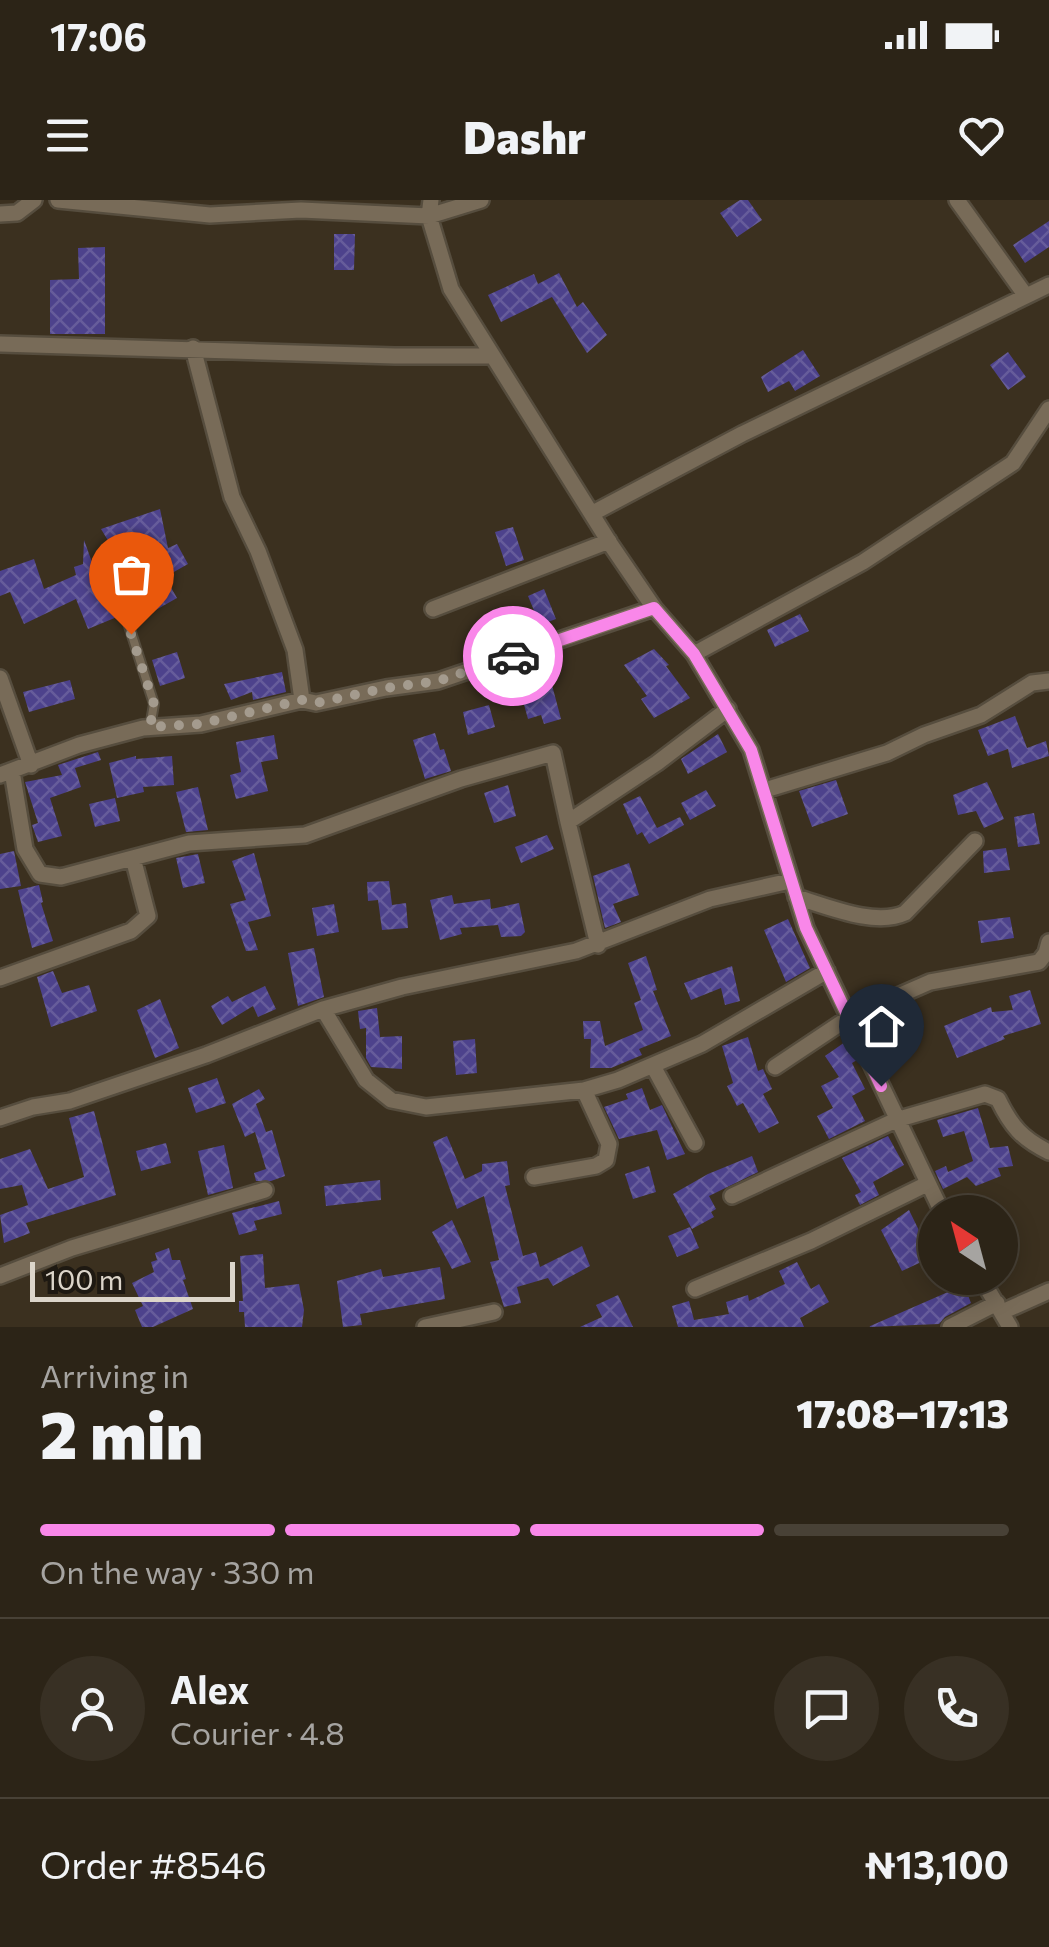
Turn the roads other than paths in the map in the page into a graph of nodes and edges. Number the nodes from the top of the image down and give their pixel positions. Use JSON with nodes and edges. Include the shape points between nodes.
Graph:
{"nodes":[{"id":1,"x":34,"y":200,"type":"edge"},
{"id":2,"x":58,"y":200,"type":"edge"},
{"id":3,"x":480,"y":200,"type":"edge"},
{"id":4,"x":957,"y":200,"type":"edge"},
{"id":5,"x":430,"y":208,"type":"edge"},
{"id":6,"x":0,"y":214,"type":"edge"},
{"id":7,"x":1049,"y":285,"type":"edge"},
{"id":8,"x":1026,"y":296,"type":"junction"},
{"id":9,"x":0,"y":344,"type":"edge"},
{"id":10,"x":193,"y":348,"type":"junction"},
{"id":11,"x":491,"y":356,"type":"junction"},
{"id":12,"x":1049,"y":409,"type":"edge"},
{"id":13,"x":593,"y":513,"type":"junction"},
{"id":14,"x":608,"y":541,"type":"junction"},
{"id":15,"x":120,"y":598,"type":"dead end"},
{"id":16,"x":433,"y":608,"type":"dead end"},
{"id":17,"x":654,"y":608,"type":"junction"},
{"id":18,"x":694,"y":654,"type":"junction"},
{"id":19,"x":0,"y":678,"type":"edge"},
{"id":20,"x":1049,"y":681,"type":"edge"},
{"id":21,"x":302,"y":700,"type":"junction"},
{"id":22,"x":728,"y":710,"type":"junction"},
{"id":23,"x":150,"y":727,"type":"junction"},
{"id":24,"x":31,"y":766,"type":"junction"},
{"id":25,"x":6,"y":773,"type":"edge"},
{"id":26,"x":765,"y":790,"type":"junction"},
{"id":27,"x":568,"y":822,"type":"junction"},
{"id":28,"x":975,"y":840,"type":"dead end"},
{"id":29,"x":133,"y":858,"type":"junction"},
{"id":30,"x":790,"y":880,"type":"junction"},
{"id":31,"x":796,"y":897,"type":"junction"},
{"id":32,"x":1049,"y":942,"type":"edge"},
{"id":33,"x":598,"y":945,"type":"junction"},
{"id":34,"x":827,"y":970,"type":"junction"},
{"id":35,"x":0,"y":978,"type":"edge"},
{"id":36,"x":323,"y":1009,"type":"junction"},
{"id":37,"x":850,"y":1017,"type":"junction"},
{"id":38,"x":653,"y":1066,"type":"junction"},
{"id":39,"x":775,"y":1067,"type":"dead end"},
{"id":40,"x":584,"y":1090,"type":"junction"},
{"id":41,"x":0,"y":1118,"type":"edge"},
{"id":42,"x":896,"y":1120,"type":"junction"},
{"id":43,"x":695,"y":1143,"type":"dead end"},
{"id":44,"x":1049,"y":1152,"type":"edge"},
{"id":45,"x":534,"y":1176,"type":"dead end"},
{"id":46,"x":927,"y":1184,"type":"junction"},
{"id":47,"x":265,"y":1190,"type":"dead end"},
{"id":48,"x":933,"y":1195,"type":"edge"},
{"id":49,"x":732,"y":1196,"type":"dead end"},
{"id":50,"x":0,"y":1276,"type":"edge"},
{"id":51,"x":694,"y":1289,"type":"dead end"},
{"id":52,"x":1049,"y":1291,"type":"edge"},
{"id":53,"x":494,"y":1312,"type":"dead end"},
{"id":54,"x":1003,"y":1314,"type":"edge"},
{"id":55,"x":425,"y":1327,"type":"edge"},
{"id":56,"x":950,"y":1327,"type":"edge"}],
"edges":[{"from":1,"to":6,"type":"street","via":[[17,213]]},
{"from":2,"to":5,"type":"street","via":[[210,215]]},
{"from":3,"to":5,"type":"street"},
{"from":4,"to":8,"type":"street"},
{"from":5,"to":11,"type":"street","via":[[451,289]]},
{"from":7,"to":8,"type":"street"},
{"from":8,"to":13,"type":"street"},
{"from":9,"to":10,"type":"street"},
{"from":10,"to":11,"type":"street"},
{"from":10,"to":21,"type":"street","via":[[232,497],[295,650]]},
{"from":11,"to":13,"type":"street"},
{"from":12,"to":18,"type":"street","via":[[1013,463],[863,562]]},
{"from":13,"to":14,"type":"street"},
{"from":14,"to":16,"type":"street"},
{"from":14,"to":17,"type":"street"},
{"from":15,"to":23,"type":"lane","via":[[154,704]]},
{"from":17,"to":18,"type":"street"},
{"from":17,"to":21,"type":"street","via":[[438,681]]},
{"from":18,"to":22,"type":"street"},
{"from":19,"to":24,"type":"street"},
{"from":20,"to":26,"type":"street","via":[[1032,683],[981,716],[887,753]]},
{"from":21,"to":23,"type":"street","via":[[200,724]]},
{"from":22,"to":26,"type":"street"},
{"from":22,"to":27,"type":"street"},
{"from":23,"to":24,"type":"street","via":[[78,745]]},
{"from":24,"to":25,"type":"street"},
{"from":25,"to":29,"type":"street","via":[[25,849],[40,874],[61,877]]},
{"from":26,"to":30,"type":"street"},
{"from":27,"to":29,"type":"street","via":[[553,753],[305,835],[188,842]]},
{"from":27,"to":33,"type":"street"},
{"from":28,"to":31,"type":"street","via":[[896,917]]},
{"from":29,"to":35,"type":"street","via":[[148,916],[131,931]]},
{"from":30,"to":31,"type":"street"},
{"from":30,"to":33,"type":"street","via":[[710,899]]},
{"from":31,"to":34,"type":"street"},
{"from":32,"to":37,"type":"street","via":[[1039,962],[930,982]]},
{"from":33,"to":36,"type":"street"},
{"from":34,"to":37,"type":"street"},
{"from":34,"to":38,"type":"street"},
{"from":36,"to":40,"type":"street","via":[[366,1080],[391,1100],[426,1107]]},
{"from":36,"to":41,"type":"street","via":[[206,1056]]},
{"from":37,"to":39,"type":"street"},
{"from":37,"to":42,"type":"street"},
{"from":38,"to":40,"type":"street"},
{"from":38,"to":43,"type":"street"},
{"from":40,"to":45,"type":"street","via":[[608,1144],[606,1160]]},
{"from":42,"to":44,"type":"street","via":[[985,1094],[998,1099],[1023,1139]]},
{"from":42,"to":46,"type":"street"},
{"from":42,"to":49,"type":"street"},
{"from":46,"to":48,"type":"street"},
{"from":46,"to":51,"type":"street"},
{"from":47,"to":50,"type":"street"},
{"from":52,"to":54,"type":"street"},
{"from":53,"to":55,"type":"street"},
{"from":54,"to":56,"type":"street"}]}
